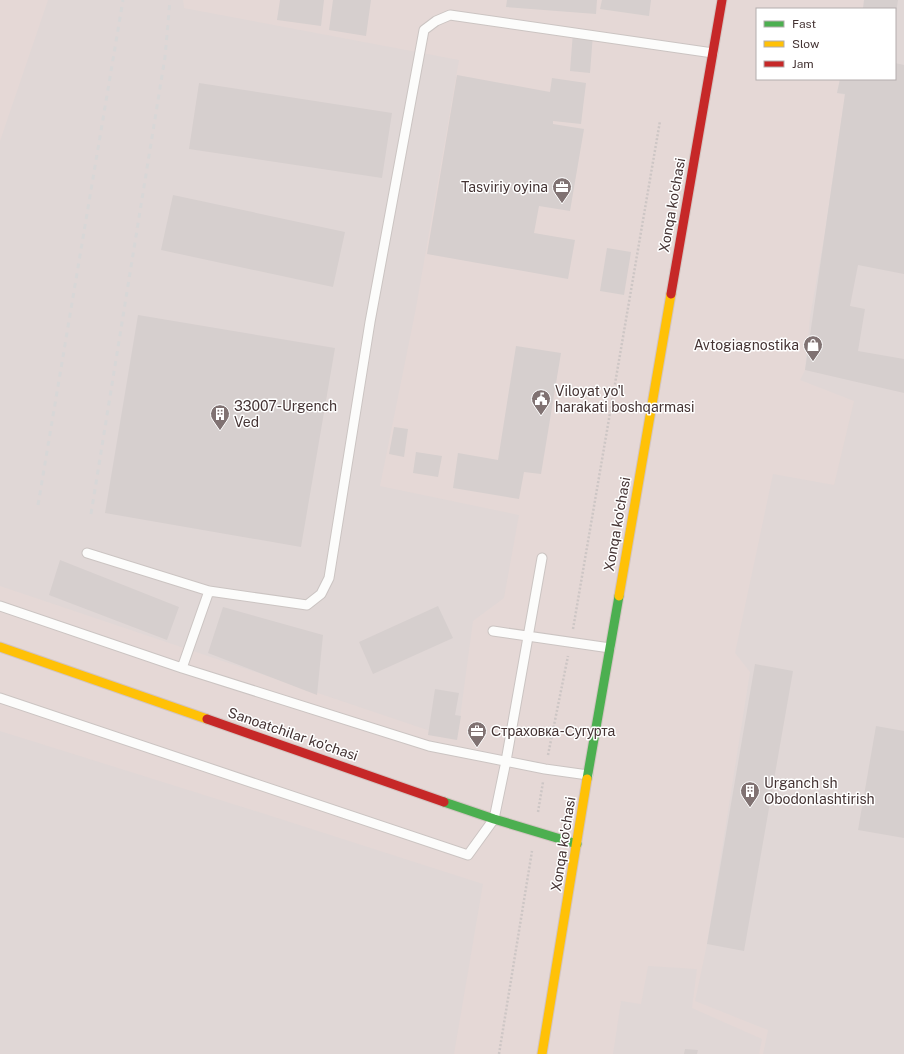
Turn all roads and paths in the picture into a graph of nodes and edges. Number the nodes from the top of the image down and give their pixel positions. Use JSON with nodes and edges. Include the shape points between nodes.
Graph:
{"nodes":[{"id":1,"x":722,"y":0,"type":"edge"},
{"id":2,"x":713,"y":53,"type":"junction"},
{"id":3,"x":660,"y":121,"type":"dead end"},
{"id":4,"x":87,"y":553,"type":"dead end"},
{"id":5,"x":542,"y":558,"type":"dead end"},
{"id":6,"x":209,"y":591,"type":"junction"},
{"id":7,"x":0,"y":606,"type":"edge"},
{"id":8,"x":493,"y":631,"type":"dead end"},
{"id":9,"x":528,"y":636,"type":"junction"},
{"id":10,"x":571,"y":642,"type":"junction"},
{"id":11,"x":0,"y":647,"type":"edge"},
{"id":12,"x":610,"y":648,"type":"junction"},
{"id":13,"x":182,"y":668,"type":"junction"},
{"id":14,"x":0,"y":698,"type":"edge"},
{"id":15,"x":506,"y":761,"type":"junction"},
{"id":16,"x":545,"y":769,"type":"junction"},
{"id":17,"x":588,"y":776,"type":"junction"},
{"id":18,"x":494,"y":819,"type":"junction"},
{"id":19,"x":535,"y":832,"type":"junction"},
{"id":20,"x":577,"y":844,"type":"junction"},
{"id":21,"x":499,"y":1054,"type":"edge"},
{"id":22,"x":542,"y":1054,"type":"edge"}],
"edges":[{"from":1,"to":2,"type":"main road","name":"Xonqa ko'chasi"},
{"from":2,"to":6,"type":"lane","via":[[450,15],[424,30],[370,322],[329,578],[321,594],[307,605]]},
{"from":2,"to":12,"type":"main road","name":"Xonqa ko'chasi"},
{"from":3,"to":10,"type":"path"},
{"from":4,"to":6,"type":"lane"},
{"from":5,"to":9,"type":"lane"},
{"from":6,"to":13,"type":"lane"},
{"from":7,"to":13,"type":"lane"},
{"from":8,"to":9,"type":"lane"},
{"from":9,"to":10,"type":"lane"},
{"from":9,"to":15,"type":"lane"},
{"from":10,"to":12,"type":"lane"},
{"from":10,"to":16,"type":"path"},
{"from":11,"to":18,"type":"main road","name":"Sanoatchilar ko'chasi"},
{"from":12,"to":17,"type":"main road","name":"Xonqa ko'chasi"},
{"from":13,"to":15,"type":"lane","via":[[429,746]]},
{"from":14,"to":18,"type":"lane","via":[[468,855]]},
{"from":15,"to":16,"type":"lane"},
{"from":15,"to":18,"type":"lane"},
{"from":16,"to":17,"type":"lane"},
{"from":16,"to":19,"type":"path"},
{"from":17,"to":20,"type":"main road","name":"Xonqa ko'chasi"},
{"from":18,"to":19,"type":"main road","name":"Sanoatchilar ko'chasi"},
{"from":19,"to":20,"type":"main road","name":"Sanoatchilar ko'chasi"},
{"from":19,"to":21,"type":"path"},
{"from":20,"to":22,"type":"main road","name":"Xonqa ko'chasi"}]}
